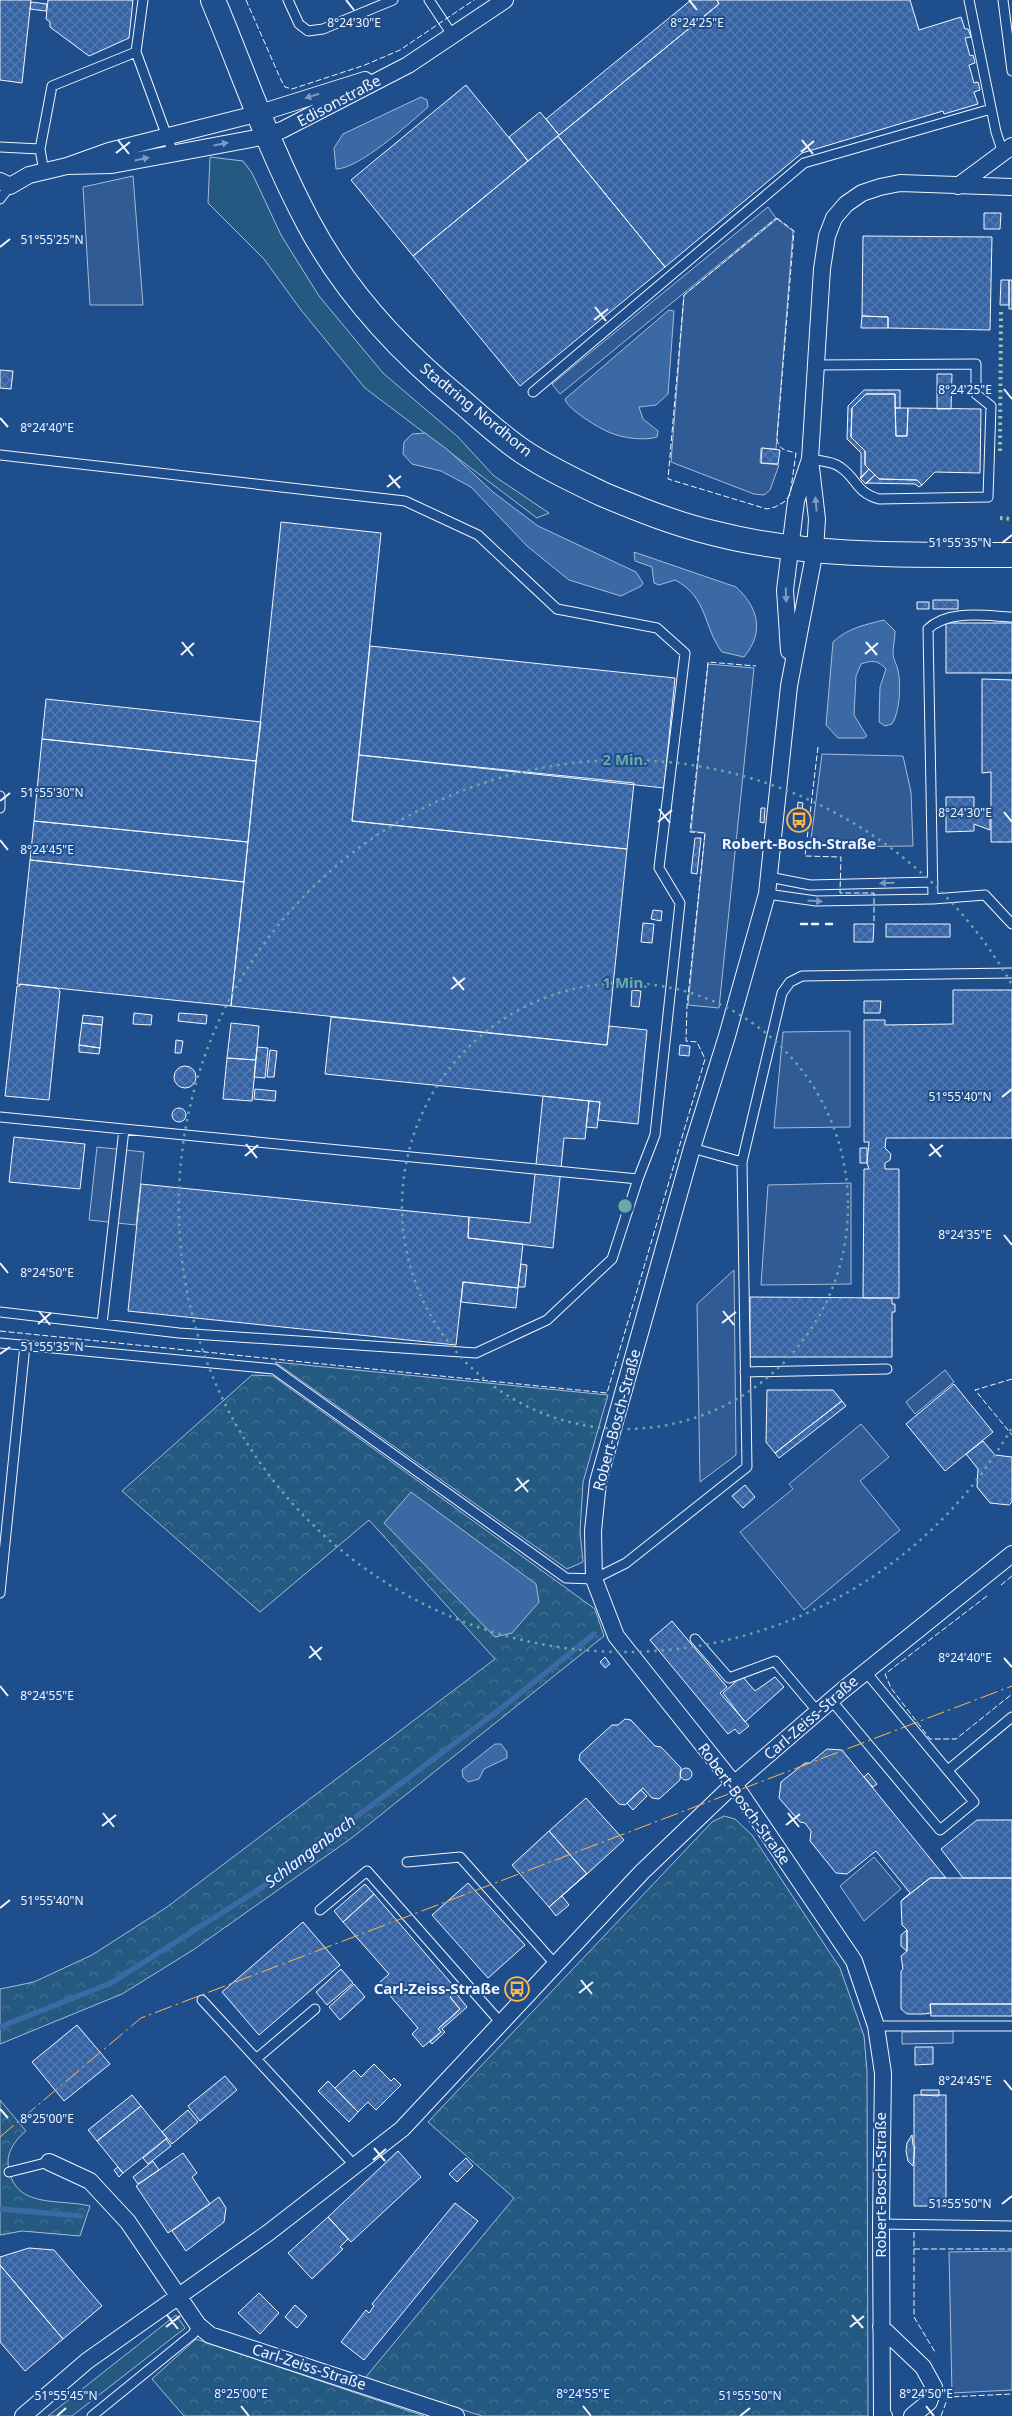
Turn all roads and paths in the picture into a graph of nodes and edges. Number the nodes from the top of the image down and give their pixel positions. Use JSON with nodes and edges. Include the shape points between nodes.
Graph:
{"nodes":[{"id":1,"x":143,"y":0,"type":"edge"},
{"id":2,"x":213,"y":0,"type":"edge"},
{"id":3,"x":288,"y":0,"type":"edge"},
{"id":4,"x":392,"y":0,"type":"edge"},
{"id":5,"x":429,"y":0,"type":"edge"},
{"id":6,"x":505,"y":0,"type":"edge"},
{"id":7,"x":969,"y":0,"type":"edge"},
{"id":8,"x":1003,"y":0,"type":"edge"},
{"id":9,"x":453,"y":36,"type":"junction"},
{"id":10,"x":136,"y":52,"type":"junction"},
{"id":11,"x":408,"y":65,"type":"junction"},
{"id":12,"x":1012,"y":71,"type":"edge"},
{"id":13,"x":992,"y":110,"type":"junction"},
{"id":14,"x":260,"y":113,"type":"junction"},
{"id":15,"x":269,"y":135,"type":"junction"},
{"id":16,"x":167,"y":136,"type":"junction"},
{"id":17,"x":0,"y":147,"type":"edge"},
{"id":18,"x":1008,"y":149,"type":"edge"},
{"id":19,"x":40,"y":150,"type":"junction"},
{"id":20,"x":173,"y":153,"type":"junction"},
{"id":21,"x":67,"y":166,"type":"junction"},
{"id":22,"x":44,"y":172,"type":"junction"},
{"id":23,"x":5,"y":183,"type":"edge"},
{"id":24,"x":958,"y":186,"type":"junction"},
{"id":25,"x":1012,"y":187,"type":"edge"},
{"id":26,"x":0,"y":199,"type":"edge"},
{"id":27,"x":816,"y":365,"type":"junction"},
{"id":28,"x":533,"y":392,"type":"dead end"},
{"id":29,"x":0,"y":455,"type":"edge"},
{"id":30,"x":810,"y":459,"type":"junction"},
{"id":31,"x":791,"y":547,"type":"junction"},
{"id":32,"x":815,"y":550,"type":"junction"},
{"id":33,"x":1012,"y":554,"type":"edge"},
{"id":34,"x":1012,"y":617,"type":"edge"},
{"id":35,"x":789,"y":686,"type":"junction"},
{"id":36,"x":0,"y":796,"type":"edge"},
{"id":37,"x":0,"y":808,"type":"edge"},
{"id":38,"x":770,"y":877,"type":"junction"},
{"id":39,"x":933,"y":882,"type":"junction"},
{"id":40,"x":767,"y":894,"type":"junction"},
{"id":41,"x":933,"y":899,"type":"junction"},
{"id":42,"x":1012,"y":924,"type":"edge"},
{"id":43,"x":1012,"y":973,"type":"edge"},
{"id":44,"x":0,"y":1117,"type":"edge"},
{"id":45,"x":124,"y":1129,"type":"junction"},
{"id":46,"x":692,"y":1148,"type":"junction"},
{"id":47,"x":742,"y":1162,"type":"junction"},
{"id":48,"x":638,"y":1179,"type":"junction"},
{"id":49,"x":0,"y":1312,"type":"edge"},
{"id":50,"x":102,"y":1324,"type":"junction"},
{"id":51,"x":0,"y":1343,"type":"edge"},
{"id":52,"x":25,"y":1345,"type":"junction"},
{"id":53,"x":888,"y":1369,"type":"dead end"},
{"id":54,"x":745,"y":1372,"type":"junction"},
{"id":55,"x":4,"y":1506,"type":"edge"},
{"id":56,"x":1012,"y":1554,"type":"edge"},
{"id":57,"x":594,"y":1579,"type":"junction"},
{"id":58,"x":0,"y":1593,"type":"edge"},
{"id":59,"x":695,"y":1639,"type":"dead end"},
{"id":60,"x":866,"y":1672,"type":"junction"},
{"id":61,"x":831,"y":1700,"type":"junction"},
{"id":62,"x":818,"y":1712,"type":"junction"},
{"id":63,"x":1012,"y":1716,"type":"edge"},
{"id":64,"x":948,"y":1770,"type":"junction"},
{"id":65,"x":734,"y":1784,"type":"junction"},
{"id":66,"x":407,"y":1862,"type":"dead end"},
{"id":67,"x":320,"y":1910,"type":"dead end"},
{"id":68,"x":555,"y":1964,"type":"junction"},
{"id":69,"x":202,"y":2000,"type":"dead end"},
{"id":70,"x":315,"y":2009,"type":"dead end"},
{"id":71,"x":501,"y":2023,"type":"junction"},
{"id":72,"x":876,"y":2026,"type":"junction"},
{"id":73,"x":1012,"y":2026,"type":"edge"},
{"id":74,"x":256,"y":2059,"type":"junction"},
{"id":75,"x":49,"y":2162,"type":"joint"},
{"id":76,"x":354,"y":2166,"type":"junction"},
{"id":77,"x":9,"y":2172,"type":"dead end"},
{"id":78,"x":881,"y":2224,"type":"junction"},
{"id":79,"x":1012,"y":2226,"type":"edge"},
{"id":80,"x":178,"y":2295,"type":"junction"},
{"id":81,"x":198,"y":2325,"type":"junction"},
{"id":82,"x":881,"y":2327,"type":"junction"},
{"id":83,"x":23,"y":2416,"type":"edge"},
{"id":84,"x":92,"y":2416,"type":"edge"},
{"id":85,"x":456,"y":2416,"type":"edge"},
{"id":86,"x":884,"y":2416,"type":"edge"},
{"id":87,"x":912,"y":2416,"type":"edge"}],
"edges":[{"from":1,"to":10,"type":"lane"},
{"from":2,"to":14,"type":"main road","name":"Stadtring Nordhorn"},
{"from":3,"to":4,"type":"lane","via":[[299,24],[308,31],[323,29]]},
{"from":5,"to":9,"type":"lane"},
{"from":6,"to":9,"type":"street","name":"Edisonstraße"},
{"from":7,"to":13,"type":"lane"},
{"from":8,"to":12,"type":"lane"},
{"from":9,"to":11,"type":"street","name":"Edisonstraße"},
{"from":10,"to":16,"type":"lane"},
{"from":10,"to":19,"type":"lane","via":[[52,86]]},
{"from":11,"to":14,"type":"street","name":"Edisonstraße","one_way":true},
{"from":11,"to":15,"type":"street","name":"Edisonstraße","via":[[311,117]]},
{"from":13,"to":18,"type":"lane"},
{"from":13,"to":28,"type":"lane","via":[[804,163]]},
{"from":14,"to":15,"type":"main road","name":"Stadtring Nordhorn"},
{"from":14,"to":16,"type":"street"},
{"from":20,"to":15,"type":"street","one_way":true},
{"from":15,"to":31,"type":"main road","name":"Stadtring Nordhorn","via":[[308,222],[342,278],[392,338],[441,385],[522,451],[581,484],[639,510],[714,534]]},
{"from":16,"to":20,"type":"lane"},
{"from":16,"to":21,"type":"street"},
{"from":17,"to":19,"type":"lane"},
{"from":18,"to":24,"type":"street"},
{"from":19,"to":22,"type":"lane"},
{"from":21,"to":20,"type":"street","one_way":true,"via":[[112,165]]},
{"from":21,"to":22,"type":"street"},
{"from":22,"to":23,"type":"street"},
{"from":23,"to":26,"type":"lane"},
{"from":24,"to":25,"type":"street"},
{"from":24,"to":27,"type":"street","via":[[900,184],[880,187],[862,193],[834,218],[827,236],[822,269]]},
{"from":27,"to":30,"type":"street"},
{"from":27,"to":30,"type":"lane","via":[[976,364],[976,394],[991,406],[988,497],[879,499],[858,489],[840,467]]},
{"from":29,"to":48,"type":"lane","via":[[405,501],[478,535],[557,609],[657,628],[685,652],[659,868],[680,903],[655,1135]]},
{"from":30,"to":31,"type":"street","via":[[796,501]]},
{"from":32,"to":30,"type":"street","one_way":true,"via":[[817,519]]},
{"from":31,"to":32,"type":"main road","name":"Stadtring Nordhorn"},
{"from":31,"to":35,"type":"street","name":"Robert-Bosch-Straße","one_way":true,"via":[[785,590]]},
{"from":32,"to":33,"type":"main road","name":"Stadtring Nordhorn"},
{"from":32,"to":35,"type":"street","name":"Robert-Bosch-Straße"},
{"from":34,"to":39,"type":"lane","via":[[953,616],[935,622],[928,629]]},
{"from":35,"to":38,"type":"street","name":"Robert-Bosch-Straße"},
{"from":36,"to":37,"type":"lane"},
{"from":39,"to":38,"type":"lane","one_way":true,"via":[[810,885]]},
{"from":38,"to":40,"type":"street","name":"Robert-Bosch-Straße"},
{"from":39,"to":41,"type":"lane"},
{"from":40,"to":41,"type":"lane","one_way":true,"via":[[816,901]]},
{"from":40,"to":46,"type":"street","name":"Robert-Bosch-Straße"},
{"from":41,"to":42,"type":"lane","via":[[985,895]]},
{"from":43,"to":47,"type":"lane","via":[[802,976],[790,982],[782,993]]},
{"from":44,"to":45,"type":"lane"},
{"from":45,"to":48,"type":"lane"},
{"from":45,"to":50,"type":"lane"},
{"from":46,"to":47,"type":"lane"},
{"from":46,"to":57,"type":"street","name":"Robert-Bosch-Straße","via":[[598,1482],[593,1531]]},
{"from":47,"to":54,"type":"lane"},
{"from":48,"to":50,"type":"lane","via":[[612,1259],[547,1320],[476,1353],[179,1333]]},
{"from":49,"to":50,"type":"lane"},
{"from":51,"to":52,"type":"lane"},
{"from":52,"to":55,"type":"lane"},
{"from":52,"to":57,"type":"lane","via":[[274,1370],[566,1578]]},
{"from":53,"to":54,"type":"lane"},
{"from":54,"to":57,"type":"lane","via":[[747,1467],[626,1563]]},
{"from":55,"to":58,"type":"lane"},
{"from":56,"to":60,"type":"street","name":"Carl-Zeiss-Straße"},
{"from":57,"to":65,"type":"street","name":"Robert-Bosch-Straße","via":[[616,1636]]},
{"from":59,"to":62,"type":"lane","via":[[729,1678],[775,1661]]},
{"from":60,"to":61,"type":"street","name":"Carl-Zeiss-Straße"},
{"from":60,"to":64,"type":"lane"},
{"from":61,"to":62,"type":"street","name":"Carl-Zeiss-Straße"},
{"from":61,"to":64,"type":"lane","via":[[940,1830],[974,1802]]},
{"from":62,"to":65,"type":"street","name":"Carl-Zeiss-Straße"},
{"from":63,"to":64,"type":"lane"},
{"from":65,"to":68,"type":"street","name":"Carl-Zeiss-Straße","via":[[642,1872]]},
{"from":65,"to":72,"type":"street","name":"Robert-Bosch-Straße","via":[[854,1961]]},
{"from":66,"to":68,"type":"lane","via":[[460,1857]]},
{"from":67,"to":71,"type":"lane","via":[[367,1871]]},
{"from":68,"to":71,"type":"street","name":"Carl-Zeiss-Straße"},
{"from":69,"to":74,"type":"lane"},
{"from":70,"to":74,"type":"lane"},
{"from":71,"to":76,"type":"street","name":"Carl-Zeiss-Straße","via":[[402,2129]]},
{"from":72,"to":73,"type":"lane"},
{"from":72,"to":78,"type":"street","name":"Robert-Bosch-Straße","via":[[883,2073]]},
{"from":74,"to":76,"type":"lane"},
{"from":75,"to":77,"type":"lane"},
{"from":75,"to":80,"type":"street","name":"Carl-Zeiss-Straße","via":[[90,2181],[128,2222]]},
{"from":76,"to":80,"type":"street","name":"Carl-Zeiss-Straße","via":[[268,2233]]},
{"from":78,"to":79,"type":"lane"},
{"from":78,"to":82,"type":"street","name":"Robert-Bosch-Straße"},
{"from":80,"to":81,"type":"street","name":"Carl-Zeiss-Straße"},
{"from":80,"to":83,"type":"street","name":"Carl-Zeiss-Straße","via":[[87,2361]]},
{"from":81,"to":84,"type":"lane","via":[[193,2334]]},
{"from":81,"to":85,"type":"street","name":"Carl-Zeiss-Straße","via":[[210,2335]]},
{"from":82,"to":86,"type":"street","name":"Robert-Bosch-Straße"},
{"from":82,"to":87,"type":"street","via":[[923,2367],[934,2387],[929,2402]]}]}
